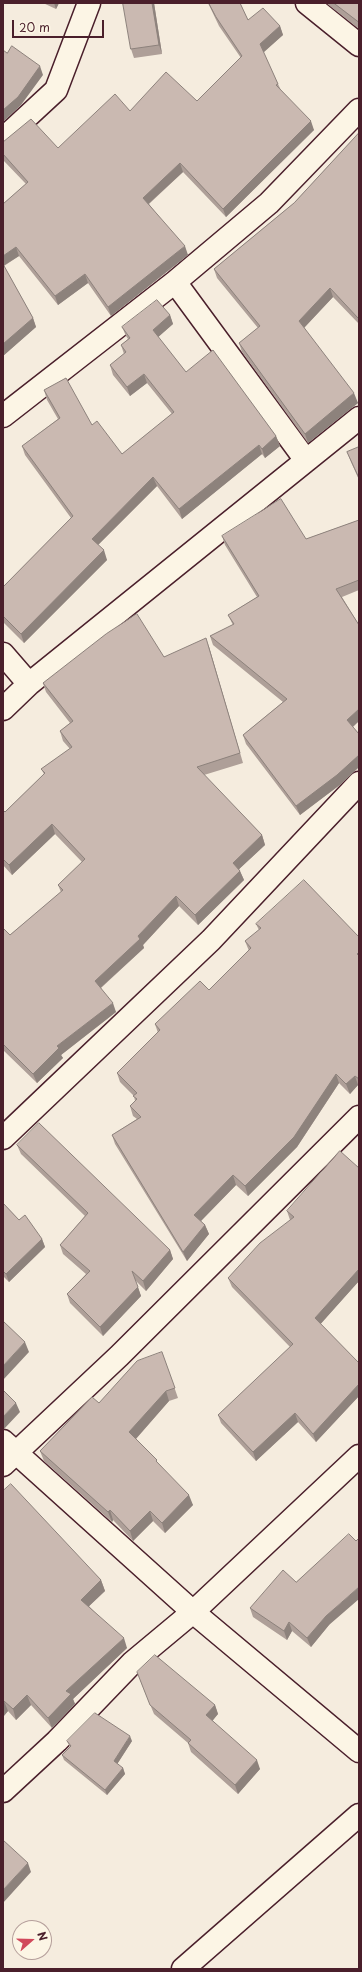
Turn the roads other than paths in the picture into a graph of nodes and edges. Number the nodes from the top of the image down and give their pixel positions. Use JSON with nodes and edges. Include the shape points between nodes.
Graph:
{"nodes":[{"id":1,"x":89,"y":3,"type":"edge"},
{"id":2,"x":307,"y":3,"type":"edge"},
{"id":3,"x":359,"y":45,"type":"edge"},
{"id":4,"x":359,"y":110,"type":"edge"},
{"id":5,"x":3,"y":139,"type":"edge"},
{"id":6,"x":175,"y":282,"type":"junction"},
{"id":7,"x":3,"y":416,"type":"edge"},
{"id":8,"x":359,"y":418,"type":"edge"},
{"id":9,"x":305,"y":459,"type":"junction"},
{"id":10,"x":3,"y":654,"type":"edge"},
{"id":11,"x":29,"y":684,"type":"junction"},
{"id":12,"x":3,"y":709,"type":"edge"},
{"id":13,"x":359,"y":783,"type":"edge"},
{"id":14,"x":359,"y":1117,"type":"edge"},
{"id":15,"x":3,"y":1138,"type":"edge"},
{"id":16,"x":7,"y":1453,"type":"edge"},
{"id":17,"x":359,"y":1456,"type":"edge"},
{"id":18,"x":193,"y":1612,"type":"junction"},
{"id":19,"x":359,"y":1751,"type":"edge"},
{"id":20,"x":3,"y":1792,"type":"edge"},
{"id":21,"x":359,"y":1815,"type":"edge"},
{"id":22,"x":183,"y":1969,"type":"edge"}],
"edges":[{"from":1,"to":5,"type":"street","via":[[56,90]]},
{"from":2,"to":3,"type":"street"},
{"from":4,"to":6,"type":"street","via":[[269,203]]},
{"from":6,"to":7,"type":"street"},
{"from":6,"to":9,"type":"street"},
{"from":8,"to":9,"type":"street"},
{"from":9,"to":11,"type":"street"},
{"from":10,"to":11,"type":"street"},
{"from":11,"to":12,"type":"street"},
{"from":13,"to":15,"type":"street","via":[[211,940]]},
{"from":14,"to":16,"type":"street","via":[[118,1356]]},
{"from":16,"to":18,"type":"street"},
{"from":17,"to":18,"type":"street"},
{"from":18,"to":19,"type":"street"},
{"from":18,"to":20,"type":"street","via":[[133,1662],[57,1741]]},
{"from":21,"to":22,"type":"street"}]}
